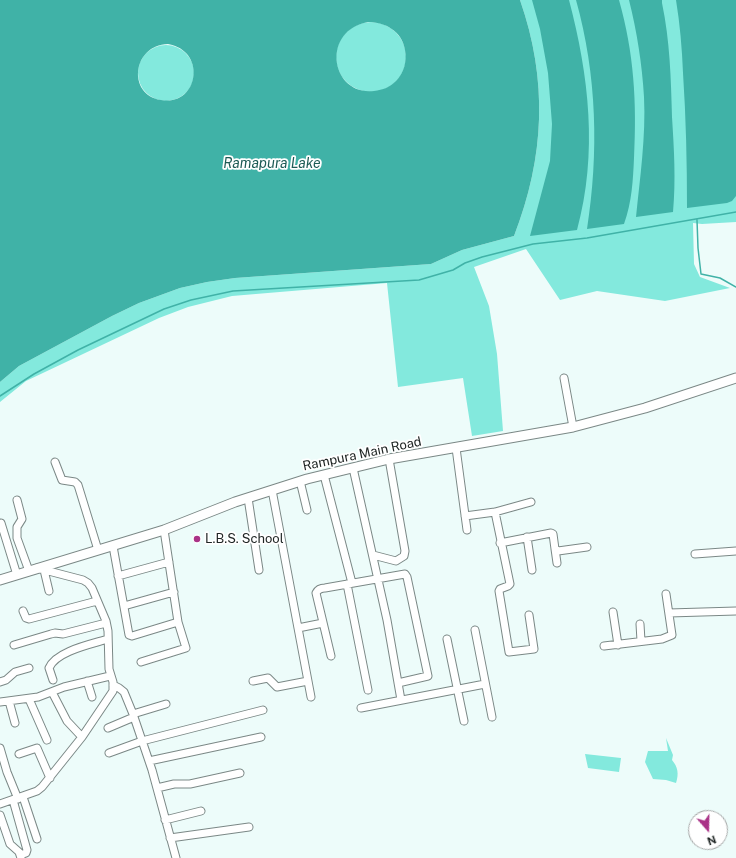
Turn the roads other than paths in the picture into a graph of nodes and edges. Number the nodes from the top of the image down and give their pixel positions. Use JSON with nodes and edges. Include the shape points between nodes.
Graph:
{"nodes":[{"id":1,"x":564,"y":378,"type":"dead end"},
{"id":2,"x":736,"y":378,"type":"edge"},
{"id":3,"x":573,"y":427,"type":"junction"},
{"id":4,"x":456,"y":448,"type":"junction"},
{"id":5,"x":389,"y":459,"type":"junction"},
{"id":6,"x":55,"y":462,"type":"dead end"},
{"id":7,"x":353,"y":468,"type":"junction"},
{"id":8,"x":324,"y":475,"type":"junction"},
{"id":9,"x":310,"y":478,"type":"junction"},
{"id":10,"x":301,"y":485,"type":"junction"},
{"id":11,"x":284,"y":486,"type":"junction"},
{"id":12,"x":272,"y":490,"type":"junction"},
{"id":13,"x":248,"y":498,"type":"junction"},
{"id":14,"x":17,"y":500,"type":"dead end"},
{"id":15,"x":531,"y":502,"type":"dead end"},
{"id":16,"x":307,"y":510,"type":"dead end"},
{"id":17,"x":494,"y":512,"type":"junction"},
{"id":18,"x":465,"y":516,"type":"junction"},
{"id":19,"x":1,"y":523,"type":"edge"},
{"id":20,"x":164,"y":530,"type":"junction"},
{"id":21,"x":467,"y":530,"type":"dead end"},
{"id":22,"x":527,"y":537,"type":"junction"},
{"id":23,"x":500,"y":543,"type":"junction"},
{"id":24,"x":113,"y":546,"type":"junction"},
{"id":25,"x":587,"y":547,"type":"dead end"},
{"id":26,"x":555,"y":549,"type":"junction"},
{"id":27,"x":98,"y":550,"type":"junction"},
{"id":28,"x":736,"y":551,"type":"edge"},
{"id":29,"x":695,"y":554,"type":"dead end"},
{"id":30,"x":373,"y":556,"type":"junction"},
{"id":31,"x":169,"y":562,"type":"junction"},
{"id":32,"x":557,"y":563,"type":"dead end"},
{"id":33,"x":36,"y":570,"type":"junction"},
{"id":34,"x":259,"y":570,"type":"dead end"},
{"id":35,"x":532,"y":570,"type":"dead end"},
{"id":36,"x":17,"y":575,"type":"junction"},
{"id":37,"x":118,"y":576,"type":"junction"},
{"id":38,"x":378,"y":578,"type":"junction"},
{"id":39,"x":0,"y":580,"type":"edge"},
{"id":40,"x":349,"y":584,"type":"junction"},
{"id":41,"x":49,"y":591,"type":"dead end"},
{"id":42,"x":174,"y":592,"type":"junction"},
{"id":43,"x":666,"y":594,"type":"dead end"},
{"id":44,"x":97,"y":601,"type":"junction"},
{"id":45,"x":124,"y":606,"type":"junction"},
{"id":46,"x":23,"y":611,"type":"dead end"},
{"id":47,"x":736,"y":611,"type":"edge"},
{"id":48,"x":612,"y":612,"type":"dead end"},
{"id":49,"x":669,"y":614,"type":"junction"},
{"id":50,"x":529,"y":615,"type":"dead end"},
{"id":51,"x":178,"y":622,"type":"junction"},
{"id":52,"x":323,"y":622,"type":"junction"},
{"id":53,"x":106,"y":623,"type":"junction"},
{"id":54,"x":640,"y":624,"type":"dead end"},
{"id":55,"x":298,"y":628,"type":"junction"},
{"id":56,"x":475,"y":630,"type":"dead end"},
{"id":57,"x":108,"y":639,"type":"junction"},
{"id":58,"x":447,"y":639,"type":"dead end"},
{"id":59,"x":641,"y":642,"type":"junction"},
{"id":60,"x":618,"y":644,"type":"junction"},
{"id":61,"x":14,"y":645,"type":"dead end"},
{"id":62,"x":604,"y":646,"type":"dead end"},
{"id":63,"x":331,"y":656,"type":"dead end"},
{"id":64,"x":141,"y":662,"type":"dead end"},
{"id":65,"x":29,"y":668,"type":"dead end"},
{"id":66,"x":110,"y":676,"type":"junction"},
{"id":67,"x":52,"y":680,"type":"dead end"},
{"id":68,"x":87,"y":681,"type":"junction"},
{"id":69,"x":253,"y":681,"type":"dead end"},
{"id":70,"x":308,"y":681,"type":"junction"},
{"id":71,"x":0,"y":682,"type":"edge"},
{"id":72,"x":398,"y":683,"type":"junction"},
{"id":73,"x":485,"y":684,"type":"junction"},
{"id":74,"x":113,"y":685,"type":"junction"},
{"id":75,"x":457,"y":689,"type":"junction"},
{"id":76,"x":368,"y":690,"type":"dead end"},
{"id":77,"x":52,"y":692,"type":"junction"},
{"id":78,"x":92,"y":697,"type":"dead end"},
{"id":79,"x":311,"y":697,"type":"dead end"},
{"id":80,"x":29,"y":699,"type":"junction"},
{"id":81,"x":401,"y":700,"type":"junction"},
{"id":82,"x":9,"y":701,"type":"junction"},
{"id":83,"x":0,"y":702,"type":"edge"},
{"id":84,"x":166,"y":704,"type":"dead end"},
{"id":85,"x":361,"y":708,"type":"dead end"},
{"id":86,"x":263,"y":710,"type":"dead end"},
{"id":87,"x":134,"y":715,"type":"junction"},
{"id":88,"x":492,"y":717,"type":"dead end"},
{"id":89,"x":464,"y":721,"type":"dead end"},
{"id":90,"x":15,"y":723,"type":"dead end"},
{"id":91,"x":108,"y":728,"type":"dead end"},
{"id":92,"x":82,"y":737,"type":"junction"},
{"id":93,"x":261,"y":737,"type":"dead end"},
{"id":94,"x":47,"y":740,"type":"dead end"},
{"id":95,"x":142,"y":741,"type":"junction"},
{"id":96,"x":0,"y":748,"type":"edge"},
{"id":97,"x":109,"y":753,"type":"dead end"},
{"id":98,"x":19,"y":754,"type":"dead end"},
{"id":99,"x":149,"y":761,"type":"junction"},
{"id":100,"x":240,"y":773,"type":"dead end"},
{"id":101,"x":50,"y":778,"type":"junction"},
{"id":102,"x":157,"y":788,"type":"junction"},
{"id":103,"x":18,"y":799,"type":"junction"},
{"id":104,"x":0,"y":804,"type":"edge"},
{"id":105,"x":201,"y":811,"type":"dead end"},
{"id":106,"x":0,"y":815,"type":"edge"},
{"id":107,"x":165,"y":820,"type":"junction"},
{"id":108,"x":249,"y":826,"type":"dead end"},
{"id":109,"x":170,"y":838,"type":"junction"},
{"id":110,"x":37,"y":839,"type":"dead end"},
{"id":111,"x":21,"y":856,"type":"edge"},
{"id":112,"x":176,"y":858,"type":"edge"}],
"edges":[{"from":1,"to":3,"type":"street"},
{"from":2,"to":3,"type":"main road","name":"Rampura Main Road","via":[[645,408]]},
{"from":3,"to":4,"type":"main road","name":"Rampura Main Road"},
{"from":4,"to":5,"type":"main road","name":"Rampura Main Road"},
{"from":4,"to":18,"type":"street"},
{"from":5,"to":7,"type":"main road","name":"Rampura Main Road"},
{"from":5,"to":30,"type":"street","via":[[405,551],[404,556],[396,561]]},
{"from":6,"to":27,"type":"street","via":[[62,480],[78,485]]},
{"from":7,"to":8,"type":"main road","name":"Rampura Main Road"},
{"from":7,"to":30,"type":"street"},
{"from":8,"to":9,"type":"main road","name":"Rampura Main Road"},
{"from":8,"to":40,"type":"street"},
{"from":9,"to":10,"type":"street","via":[[310,482]]},
{"from":9,"to":11,"type":"main road","name":"Rampura Main Road"},
{"from":10,"to":11,"type":"street","via":[[286,490]]},
{"from":10,"to":16,"type":"street"},
{"from":11,"to":12,"type":"main road","name":"Rampura Main Road"},
{"from":12,"to":13,"type":"main road","name":"Rampura Main Road"},
{"from":12,"to":55,"type":"street"},
{"from":13,"to":20,"type":"main road","name":"Rampura Main Road"},
{"from":13,"to":34,"type":"street"},
{"from":14,"to":33,"type":"street","via":[[22,519],[17,538]]},
{"from":15,"to":17,"type":"street"},
{"from":17,"to":18,"type":"street"},
{"from":17,"to":23,"type":"street"},
{"from":18,"to":21,"type":"street"},
{"from":19,"to":36,"type":"street"},
{"from":20,"to":24,"type":"main road","name":"Rampura Main Road"},
{"from":20,"to":31,"type":"street"},
{"from":22,"to":23,"type":"street"},
{"from":22,"to":26,"type":"street","via":[[551,533]]},
{"from":22,"to":35,"type":"street"},
{"from":23,"to":50,"type":"street","via":[[510,584],[499,591],[509,652],[534,649]]},
{"from":24,"to":27,"type":"main road","name":"Rampura Main Road"},
{"from":24,"to":37,"type":"street"},
{"from":25,"to":26,"type":"street","via":[[558,551]]},
{"from":26,"to":32,"type":"street"},
{"from":27,"to":33,"type":"main road","name":"Rampura Main Road"},
{"from":28,"to":29,"type":"street"},
{"from":30,"to":38,"type":"street"},
{"from":31,"to":37,"type":"street"},
{"from":31,"to":42,"type":"street"},
{"from":33,"to":36,"type":"main road","name":"Rampura Main Road"},
{"from":33,"to":41,"type":"street"},
{"from":33,"to":44,"type":"street","via":[[88,583]]},
{"from":36,"to":39,"type":"main road","name":"Rampura Main Road"},
{"from":37,"to":45,"type":"street"},
{"from":38,"to":40,"type":"street"},
{"from":38,"to":72,"type":"street"},
{"from":38,"to":72,"type":"street","via":[[402,574],[407,577],[428,676]]},
{"from":40,"to":52,"type":"street","via":[[317,591]]},
{"from":40,"to":76,"type":"street"},
{"from":42,"to":45,"type":"street"},
{"from":42,"to":51,"type":"street"},
{"from":43,"to":49,"type":"street"},
{"from":44,"to":46,"type":"street","via":[[29,619]]},
{"from":44,"to":53,"type":"street"},
{"from":45,"to":51,"type":"street","via":[[130,636]]},
{"from":47,"to":49,"type":"street"},
{"from":48,"to":60,"type":"street"},
{"from":49,"to":59,"type":"street","via":[[672,635]]},
{"from":51,"to":64,"type":"street","via":[[186,648]]},
{"from":52,"to":55,"type":"street"},
{"from":52,"to":63,"type":"street"},
{"from":53,"to":57,"type":"street"},
{"from":53,"to":61,"type":"street","via":[[63,634],[55,633]]},
{"from":54,"to":59,"type":"street"},
{"from":55,"to":70,"type":"street"},
{"from":56,"to":73,"type":"street"},
{"from":57,"to":66,"type":"street"},
{"from":57,"to":67,"type":"street","via":[[75,649],[58,658],[50,664]]},
{"from":58,"to":75,"type":"street"},
{"from":59,"to":60,"type":"street"},
{"from":60,"to":62,"type":"street"},
{"from":65,"to":71,"type":"street","via":[[15,672]]},
{"from":66,"to":68,"type":"street"},
{"from":66,"to":74,"type":"street"},
{"from":68,"to":77,"type":"street"},
{"from":68,"to":78,"type":"street"},
{"from":69,"to":70,"type":"street","via":[[268,678],[277,687]]},
{"from":70,"to":79,"type":"street"},
{"from":72,"to":81,"type":"street"},
{"from":73,"to":75,"type":"street"},
{"from":73,"to":88,"type":"street"},
{"from":74,"to":87,"type":"street","via":[[124,692]]},
{"from":74,"to":92,"type":"street","via":[[111,695]]},
{"from":75,"to":81,"type":"street"},
{"from":75,"to":89,"type":"street"},
{"from":77,"to":80,"type":"street"},
{"from":77,"to":92,"type":"street","via":[[67,721]]},
{"from":80,"to":82,"type":"street"},
{"from":80,"to":94,"type":"street"},
{"from":81,"to":85,"type":"street"},
{"from":82,"to":83,"type":"street"},
{"from":82,"to":90,"type":"street"},
{"from":84,"to":87,"type":"street"},
{"from":86,"to":95,"type":"street"},
{"from":87,"to":91,"type":"street"},
{"from":87,"to":95,"type":"street"},
{"from":92,"to":101,"type":"street"},
{"from":93,"to":99,"type":"street"},
{"from":95,"to":97,"type":"street"},
{"from":95,"to":99,"type":"street"},
{"from":96,"to":103,"type":"street"},
{"from":98,"to":101,"type":"street","via":[[37,748]]},
{"from":99,"to":102,"type":"street"},
{"from":100,"to":102,"type":"street"},
{"from":101,"to":103,"type":"street","via":[[37,791]]},
{"from":102,"to":107,"type":"street"},
{"from":103,"to":104,"type":"street"},
{"from":103,"to":110,"type":"street"},
{"from":103,"to":111,"type":"street","via":[[27,850]]},
{"from":105,"to":107,"type":"street"},
{"from":106,"to":111,"type":"street","via":[[10,844]]},
{"from":107,"to":109,"type":"street"},
{"from":108,"to":109,"type":"street"},
{"from":109,"to":112,"type":"street"}]}
